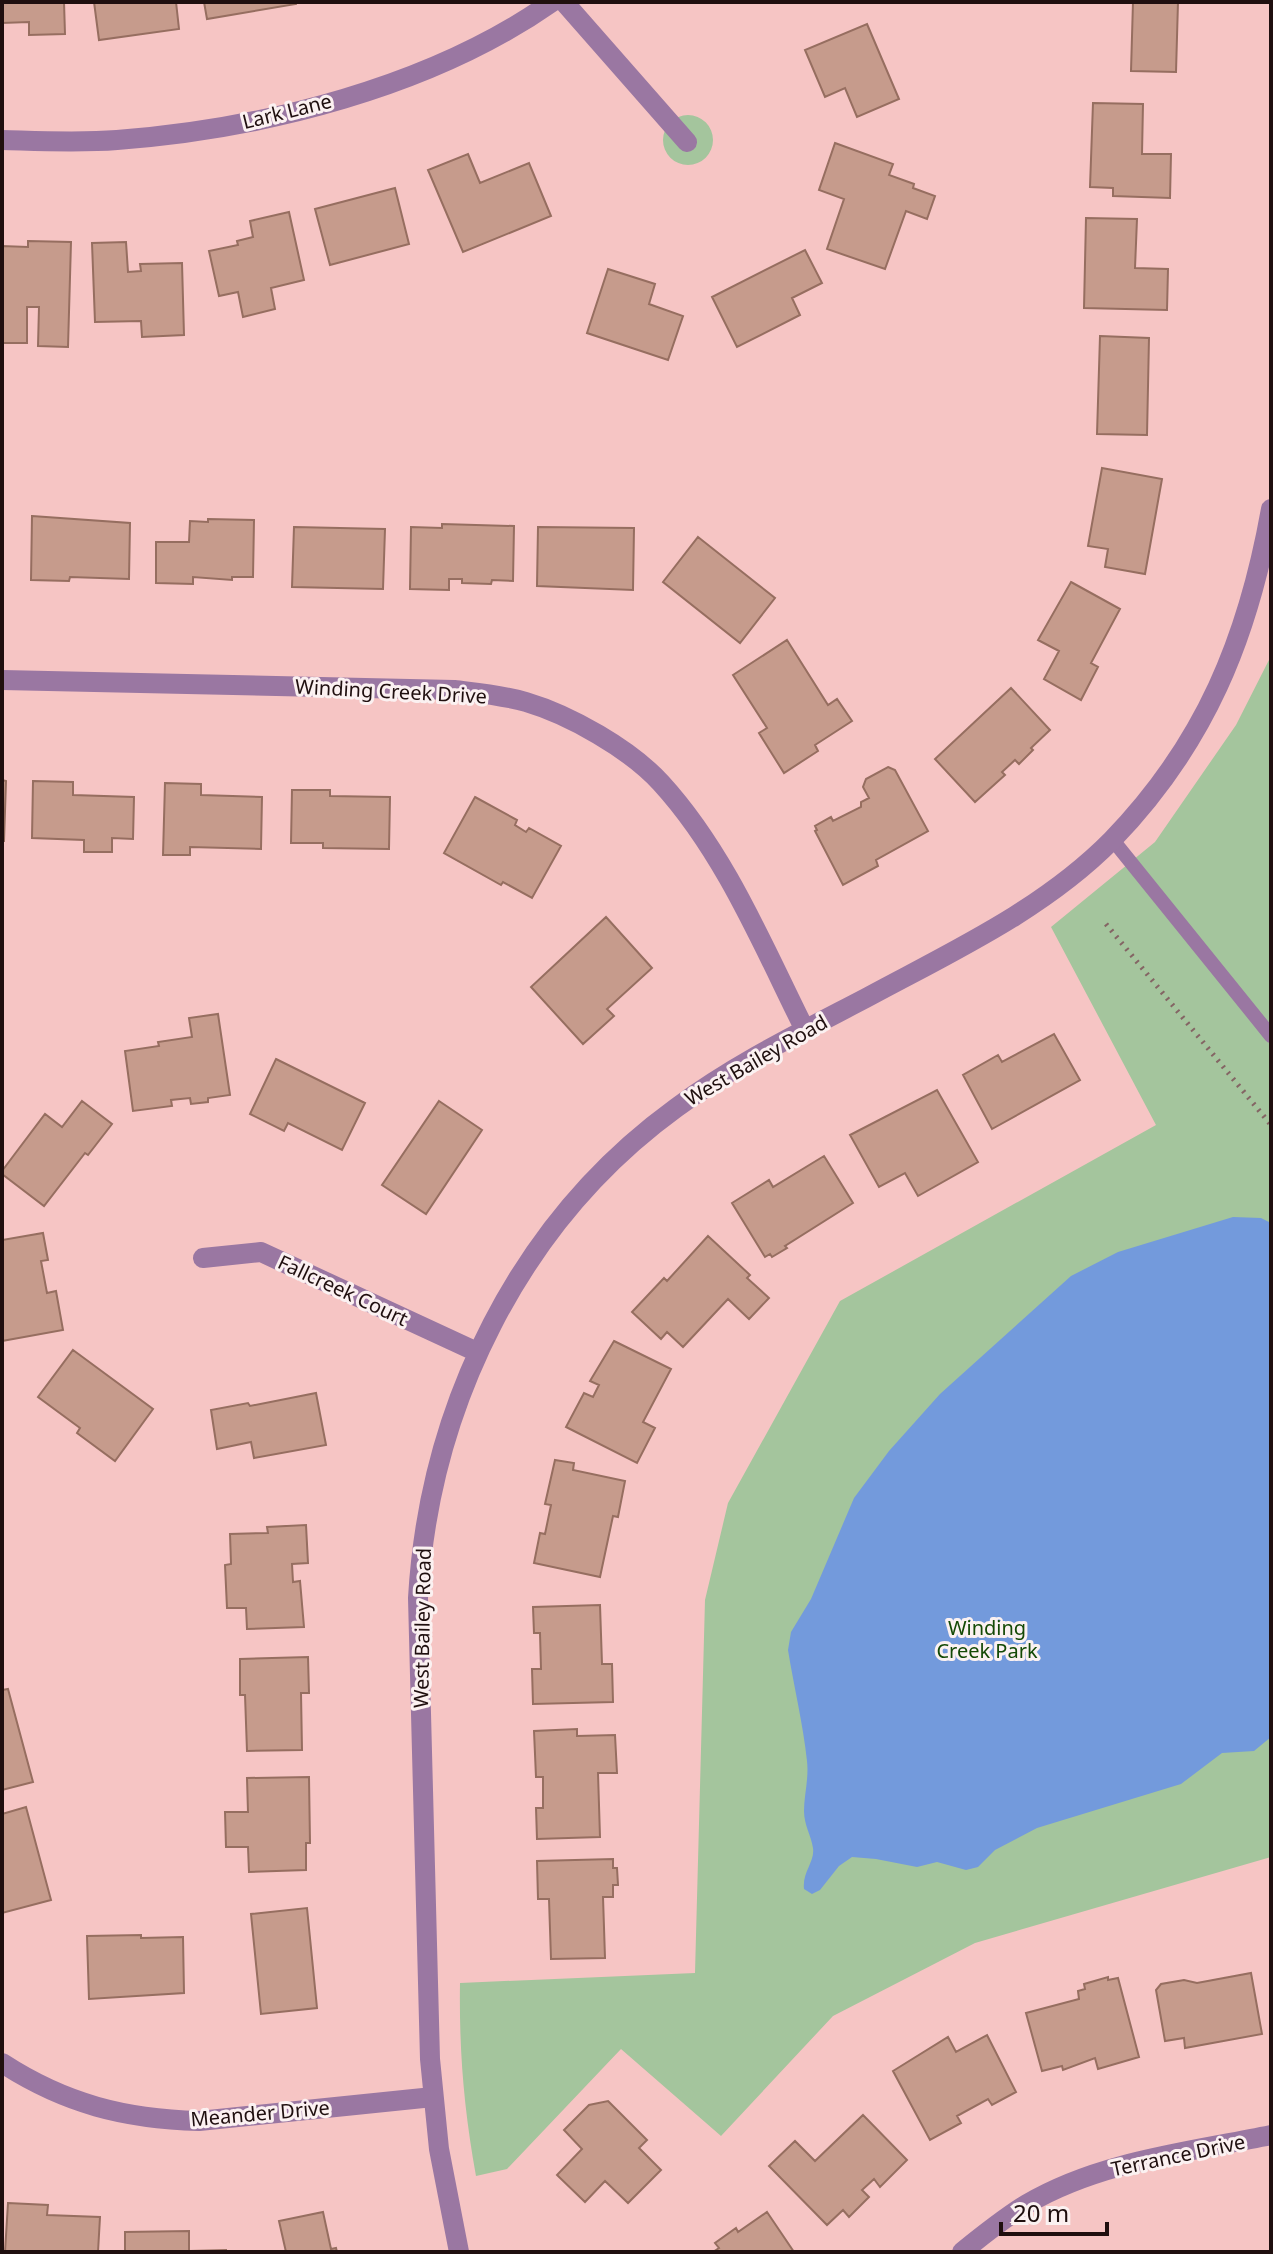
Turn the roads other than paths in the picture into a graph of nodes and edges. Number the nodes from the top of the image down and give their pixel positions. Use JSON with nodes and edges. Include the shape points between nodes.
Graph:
{"nodes":[{"id":1,"x":552,"y":2,"type":"edge"},
{"id":2,"x":564,"y":2,"type":"edge"},
{"id":3,"x":2,"y":140,"type":"edge"},
{"id":4,"x":687,"y":142,"type":"dead end"},
{"id":5,"x":1271,"y":509,"type":"edge"},
{"id":6,"x":2,"y":680,"type":"edge"},
{"id":7,"x":1112,"y":839,"type":"junction"},
{"id":8,"x":805,"y":1030,"type":"junction"},
{"id":9,"x":1271,"y":1036,"type":"edge"},
{"id":10,"x":203,"y":1258,"type":"dead end"},
{"id":11,"x":477,"y":1352,"type":"junction"},
{"id":12,"x":2,"y":2063,"type":"edge"},
{"id":13,"x":433,"y":2097,"type":"junction"},
{"id":14,"x":1271,"y":2135,"type":"edge"},
{"id":15,"x":459,"y":2252,"type":"edge"},
{"id":16,"x":962,"y":2252,"type":"edge"}],
"edges":[{"from":1,"to":3,"type":"street","name":"Lark Lane","via":[[446,61],[280,115],[129,139]]},
{"from":2,"to":4,"type":"street"},
{"from":5,"to":7,"type":"street","name":"West Bailey Road","via":[[1254,592],[1216,695],[1170,771]]},
{"from":6,"to":8,"type":"street","name":"Winding Creek Drive","via":[[454,690],[529,703],[616,746],[660,781],[727,877]]},
{"from":7,"to":8,"type":"street","name":"West Bailey Road","via":[[1071,876],[987,934]]},
{"from":7,"to":9,"type":"lane"},
{"from":8,"to":11,"type":"street","name":"West Bailey Road","via":[[676,1107],[613,1161],[531,1259]]},
{"from":10,"to":11,"type":"street","name":"Fallcreek Court","via":[[261,1252]]},
{"from":11,"to":13,"type":"street","name":"West Bailey Road","via":[[440,1457],[421,1552],[419,1661]]},
{"from":12,"to":13,"type":"street","name":"Meander Drive","via":[[66,2098],[162,2120],[199,2121]]},
{"from":13,"to":15,"type":"street","name":"West Bailey Road"},
{"from":14,"to":16,"type":"street","name":"Terrance Drive","via":[[1097,2173],[1031,2202]]}]}
